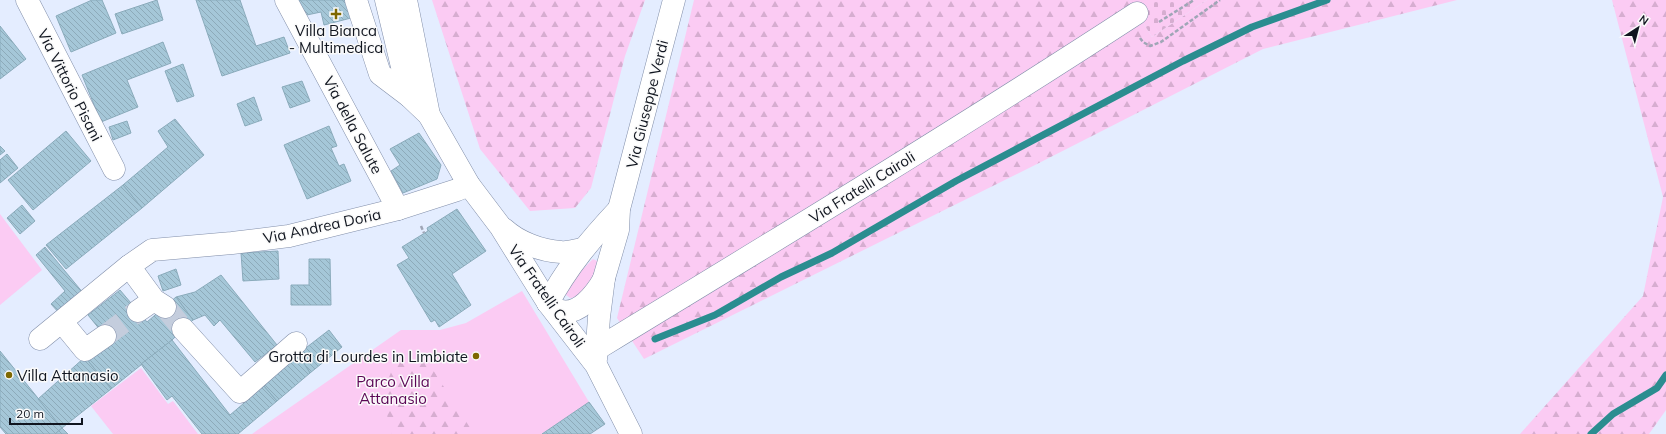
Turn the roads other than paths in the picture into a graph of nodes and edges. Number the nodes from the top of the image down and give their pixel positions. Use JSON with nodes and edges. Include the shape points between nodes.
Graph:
{"nodes":[{"id":1,"x":27,"y":0,"type":"edge"},
{"id":2,"x":286,"y":0,"type":"edge"},
{"id":3,"x":356,"y":0,"type":"edge"},
{"id":4,"x":386,"y":0,"type":"edge"},
{"id":5,"x":406,"y":0,"type":"edge"},
{"id":6,"x":674,"y":0,"type":"edge"},
{"id":7,"x":1133,"y":16,"type":"road end"},
{"id":8,"x":409,"y":96,"type":"junction"},
{"id":9,"x":429,"y":115,"type":"junction"},
{"id":10,"x":114,"y":169,"type":"dead end"},
{"id":11,"x":469,"y":185,"type":"junction"},
{"id":12,"x":398,"y":209,"type":"junction"},
{"id":13,"x":619,"y":209,"type":"junction"},
{"id":14,"x":500,"y":226,"type":"junction"},
{"id":15,"x":582,"y":249,"type":"junction"},
{"id":16,"x":129,"y":266,"type":"junction"},
{"id":17,"x":604,"y":278,"type":"junction"},
{"id":18,"x":548,"y":302,"type":"junction"},
{"id":19,"x":152,"y":306,"type":"tunnel mouth"},
{"id":20,"x":62,"y":322,"type":"junction"},
{"id":21,"x":183,"y":329,"type":"tunnel mouth"},
{"id":22,"x":105,"y":336,"type":"tunnel mouth"},
{"id":23,"x":40,"y":339,"type":"dead end"},
{"id":24,"x":296,"y":343,"type":"dead end"},
{"id":25,"x":596,"y":357,"type":"junction"},
{"id":26,"x":623,"y":431,"type":"edge"}],
"edges":[{"from":1,"to":10,"type":"street","name":"Via Vittorio Pisani"},
{"from":2,"to":12,"type":"street","name":"Via della Salute"},
{"from":3,"to":8,"type":"street","via":[[380,74]]},
{"from":4,"to":8,"type":"street"},
{"from":5,"to":9,"type":"street"},
{"from":6,"to":13,"type":"street","name":"Via Giuseppe Verdi"},
{"from":7,"to":25,"type":"street","name":"Via Fratelli Cairoli","via":[[722,274]]},
{"from":8,"to":9,"type":"street"},
{"from":9,"to":11,"type":"street"},
{"from":11,"to":12,"type":"street","name":"Via Andrea Doria"},
{"from":11,"to":14,"type":"street"},
{"from":12,"to":16,"type":"street","name":"Via Andrea Doria","via":[[289,236],[152,250]]},
{"from":13,"to":15,"type":"street","name":"Via Giuseppe Verdi"},
{"from":13,"to":17,"type":"street","name":"Via Giuseppe Verdi","via":[[618,230]]},
{"from":14,"to":15,"type":"street","via":[[511,236],[536,247],[562,252]]},
{"from":14,"to":18,"type":"street","name":"Via Fratelli Cairoli"},
{"from":15,"to":18,"type":"street","name":"Via Giuseppe Verdi"},
{"from":16,"to":19,"type":"street"},
{"from":16,"to":20,"type":"street","name":"Via Andrea Doria"},
{"from":17,"to":18,"type":"street","name":"Via Giuseppe Verdi","via":[[597,292],[580,307],[566,311],[558,310]]},
{"from":17,"to":25,"type":"street","name":"Via Giuseppe Verdi"},
{"from":18,"to":25,"type":"street","name":"Via Fratelli Cairoli"},
{"from":20,"to":22,"type":"street","via":[[85,350]]},
{"from":20,"to":23,"type":"street","name":"Via Andrea Doria"},
{"from":21,"to":24,"type":"street","via":[[240,392]]},
{"from":25,"to":26,"type":"street","name":"Via Fratelli Cairoli"}]}
